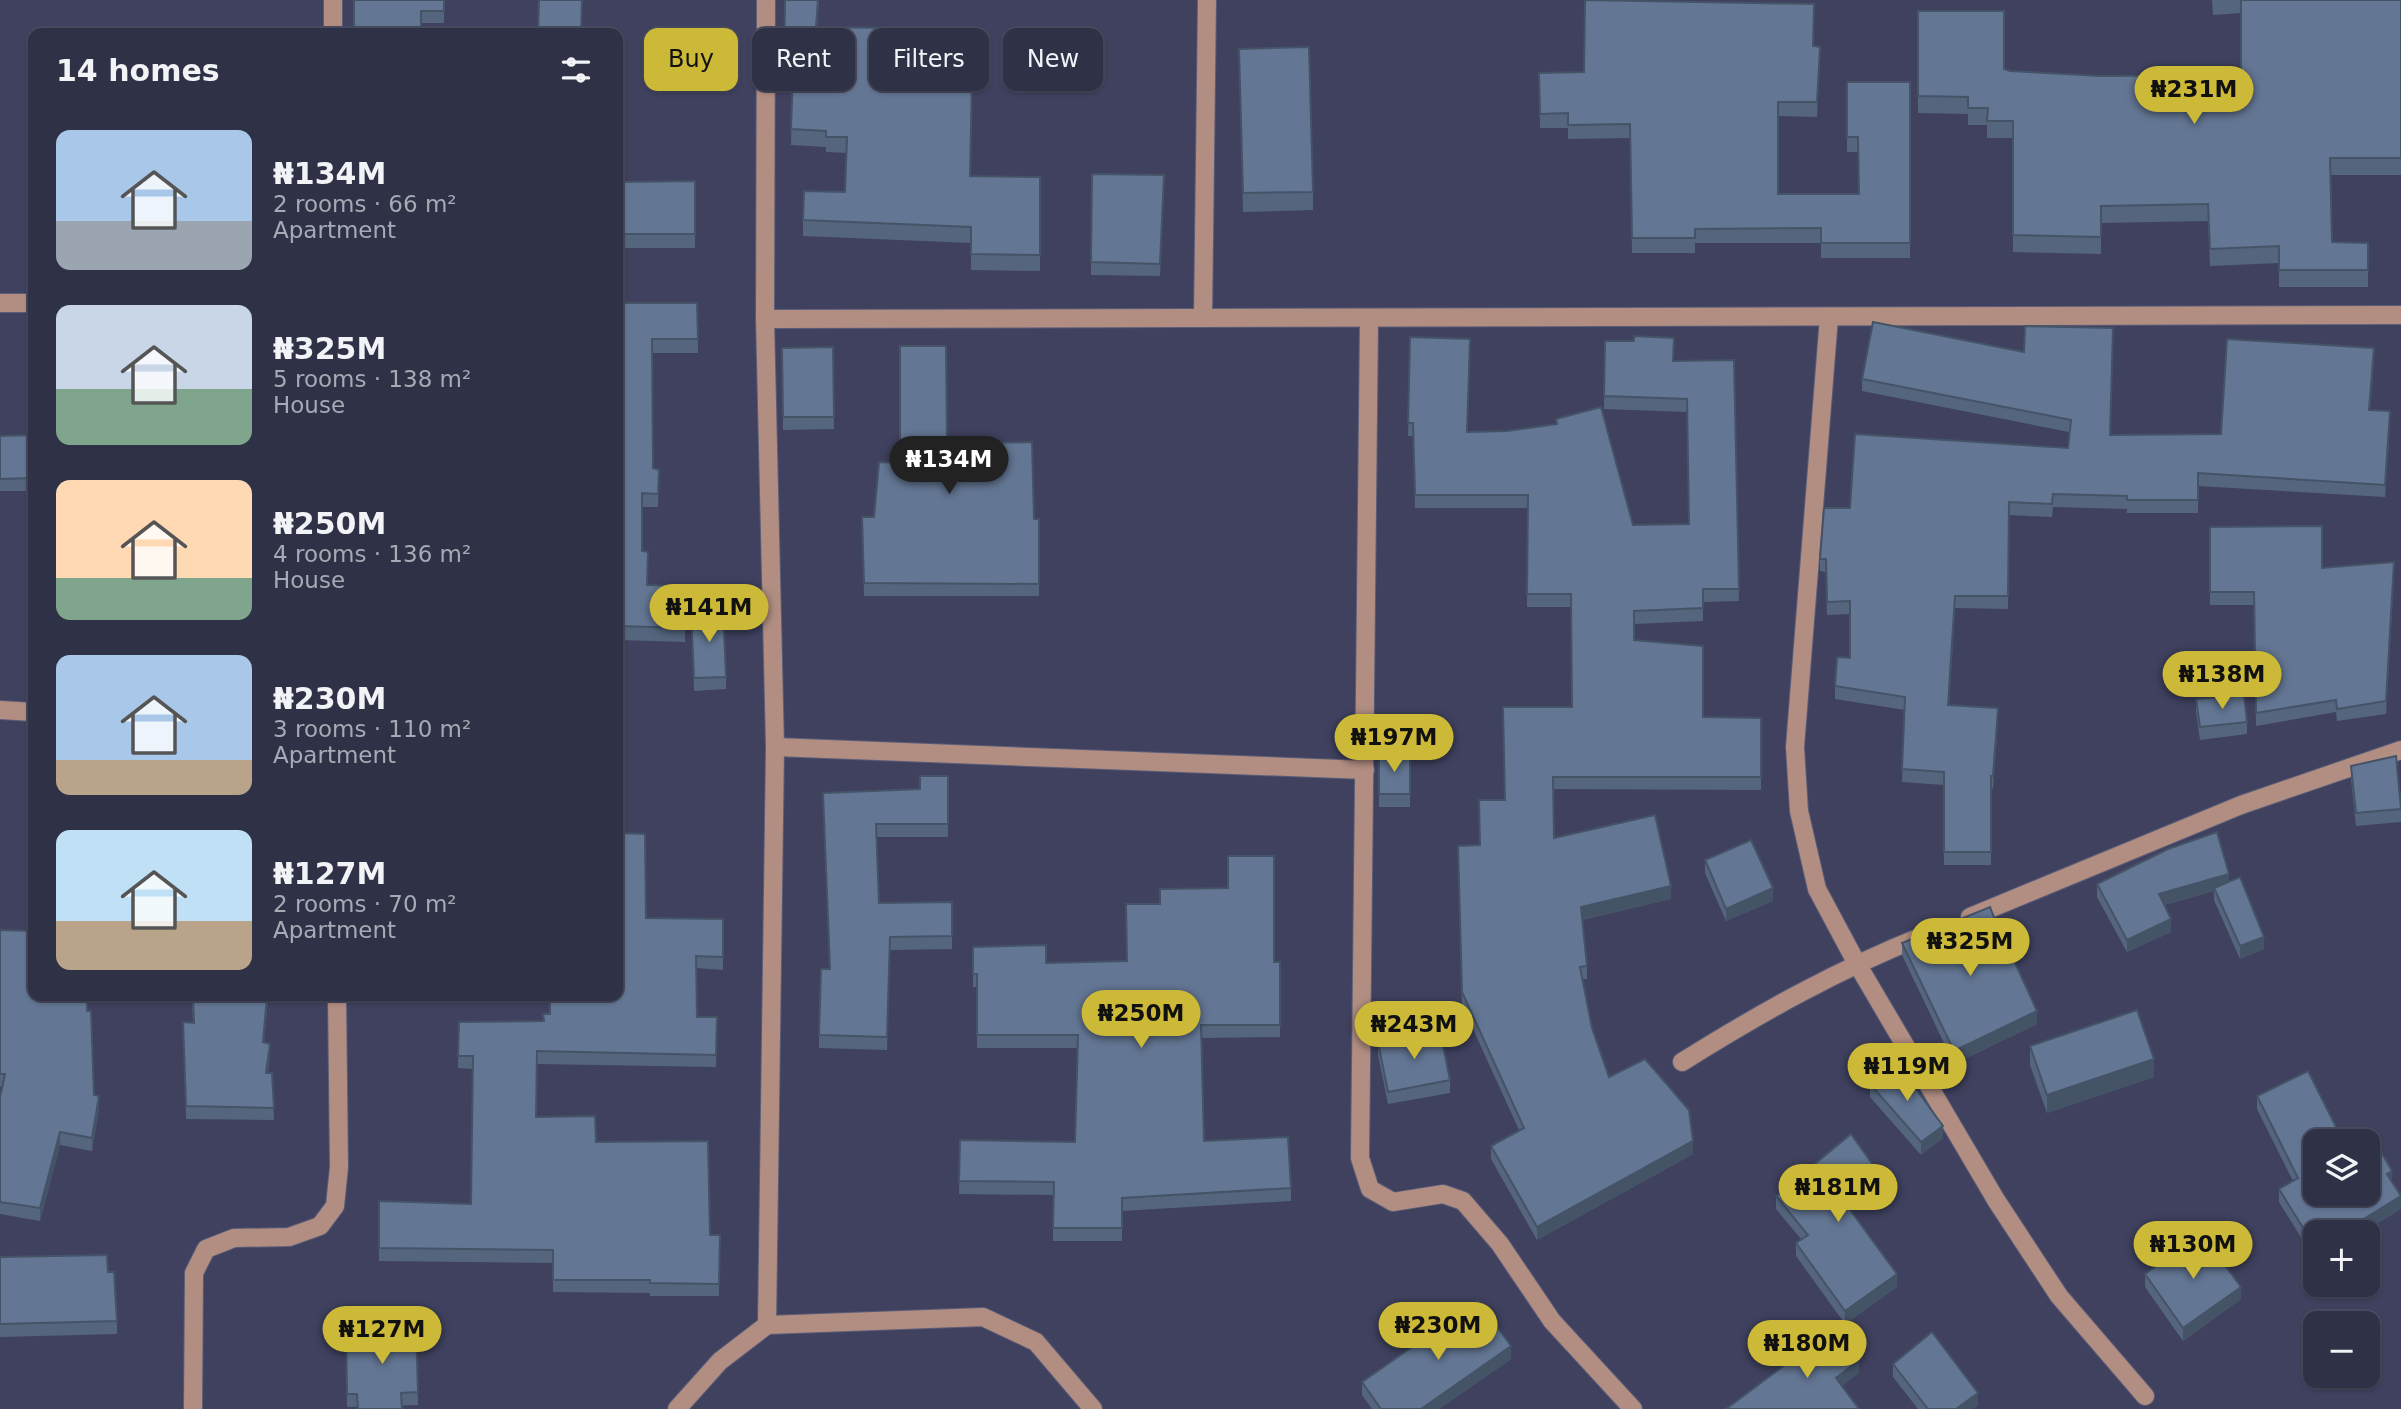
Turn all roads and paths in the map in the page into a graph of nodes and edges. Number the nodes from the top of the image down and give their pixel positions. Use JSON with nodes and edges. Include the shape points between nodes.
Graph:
{"nodes":[{"id":1,"x":333,"y":0,"type":"edge"},
{"id":2,"x":766,"y":0,"type":"edge"},
{"id":3,"x":1207,"y":0,"type":"edge"},
{"id":4,"x":333,"y":28,"type":"edge"},
{"id":5,"x":0,"y":303,"type":"edge"},
{"id":6,"x":28,"y":303,"type":"edge"},
{"id":7,"x":2401,"y":315,"type":"edge"},
{"id":8,"x":1829,"y":317,"type":"junction"},
{"id":9,"x":1203,"y":318,"type":"junction"},
{"id":10,"x":765,"y":319,"type":"junction"},
{"id":11,"x":1369,"y":320,"type":"junction"},
{"id":12,"x":0,"y":710,"type":"edge"},
{"id":13,"x":28,"y":712,"type":"edge"},
{"id":14,"x":775,"y":747,"type":"junction"},
{"id":15,"x":2401,"y":750,"type":"edge"},
{"id":16,"x":1365,"y":770,"type":"junction"},
{"id":17,"x":1856,"y":962,"type":"junction"},
{"id":18,"x":337,"y":1001,"type":"edge"},
{"id":19,"x":1682,"y":1062,"type":"dead end"},
{"id":20,"x":767,"y":1325,"type":"junction"},
{"id":21,"x":2146,"y":1396,"type":"dead end"},
{"id":22,"x":193,"y":1409,"type":"edge"},
{"id":23,"x":677,"y":1409,"type":"edge"},
{"id":24,"x":1093,"y":1409,"type":"edge"},
{"id":25,"x":1633,"y":1409,"type":"edge"}],
"edges":[{"from":1,"to":4,"type":"street"},
{"from":2,"to":10,"type":"street"},
{"from":3,"to":9,"type":"street"},
{"from":5,"to":6,"type":"street"},
{"from":7,"to":8,"type":"street"},
{"from":8,"to":11,"type":"street"},
{"from":8,"to":17,"type":"street","via":[[1795,747],[1799,811],[1817,889]]},
{"from":9,"to":10,"type":"street"},
{"from":9,"to":11,"type":"street"},
{"from":10,"to":14,"type":"street"},
{"from":11,"to":16,"type":"street"},
{"from":12,"to":13,"type":"street"},
{"from":14,"to":16,"type":"street"},
{"from":14,"to":20,"type":"street"},
{"from":15,"to":17,"type":"street","via":[[2241,806]]},
{"from":16,"to":25,"type":"street","via":[[1360,1158],[1370,1189],[1393,1202],[1443,1194],[1463,1201],[1500,1244],[1552,1321]]},
{"from":17,"to":19,"type":"street","via":[[1775,1004]]},
{"from":17,"to":21,"type":"street","via":[[1996,1200],[2059,1296]]},
{"from":18,"to":22,"type":"street","via":[[339,1167],[335,1206],[320,1226],[289,1237],[234,1238],[206,1249],[194,1273]]},
{"from":20,"to":23,"type":"street","via":[[720,1361]]},
{"from":20,"to":24,"type":"street","via":[[983,1317],[1036,1342]]}]}
